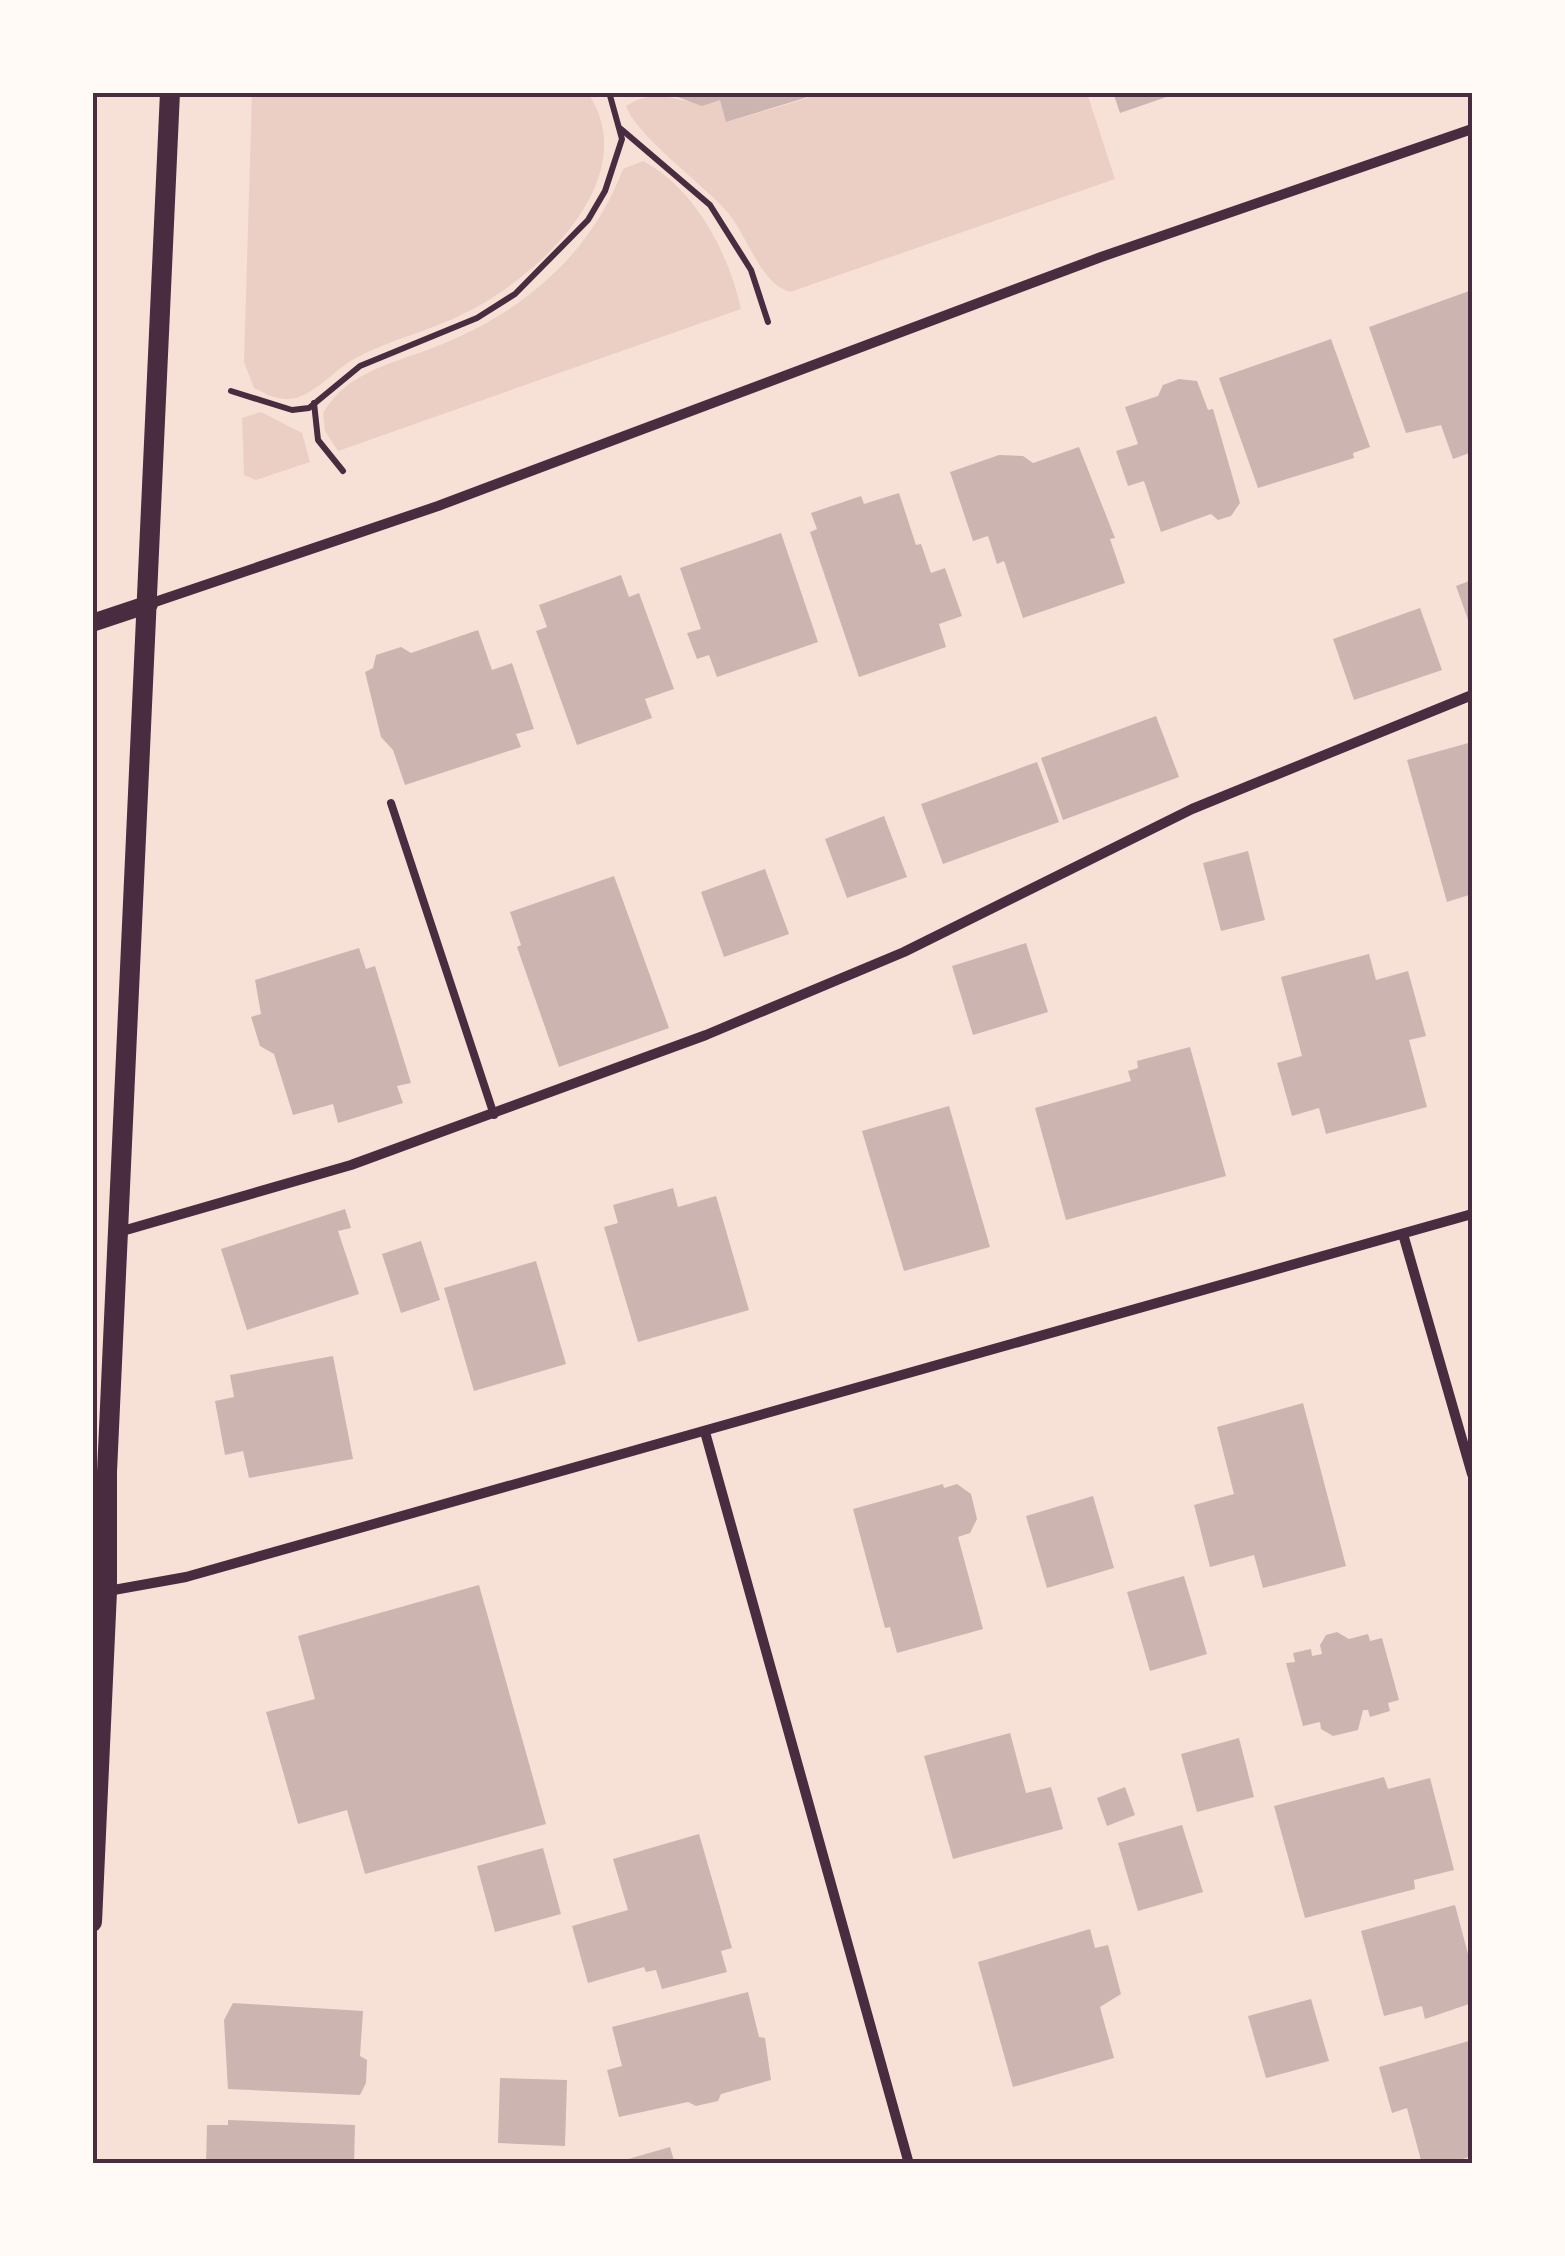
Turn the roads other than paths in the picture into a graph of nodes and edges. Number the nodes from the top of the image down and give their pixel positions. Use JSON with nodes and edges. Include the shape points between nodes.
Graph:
{"nodes":[{"id":1,"x":170,"y":92,"type":"edge"},
{"id":2,"x":1472,"y":129,"type":"edge"},
{"id":3,"x":149,"y":604,"type":"junction"},
{"id":4,"x":92,"y":623,"type":"edge"},
{"id":5,"x":1472,"y":695,"type":"edge"},
{"id":6,"x":392,"y":803,"type":"dead end"},
{"id":7,"x":494,"y":1115,"type":"junction"},
{"id":8,"x":1472,"y":1214,"type":"edge"},
{"id":9,"x":118,"y":1232,"type":"junction"},
{"id":10,"x":1404,"y":1234,"type":"junction"},
{"id":11,"x":705,"y":1432,"type":"junction"},
{"id":12,"x":1472,"y":1474,"type":"edge"},
{"id":13,"x":106,"y":1591,"type":"junction"},
{"id":14,"x":97,"y":1718,"type":"edge"},
{"id":15,"x":92,"y":1922,"type":"edge"},
{"id":16,"x":909,"y":2164,"type":"edge"}],
"edges":[{"from":1,"to":3,"type":"main road"},
{"from":2,"to":3,"type":"street","via":[[1101,257],[438,506]]},
{"from":3,"to":4,"type":"street"},
{"from":3,"to":9,"type":"main road"},
{"from":5,"to":7,"type":"street","via":[[1192,809],[904,952]]},
{"from":6,"to":7,"type":"lane"},
{"from":7,"to":9,"type":"street","via":[[351,1165]]},
{"from":8,"to":10,"type":"street"},
{"from":9,"to":13,"type":"main road"},
{"from":10,"to":11,"type":"street"},
{"from":10,"to":12,"type":"street"},
{"from":11,"to":13,"type":"street","via":[[186,1577]]},
{"from":11,"to":16,"type":"street"},
{"from":13,"to":14,"type":"main road"},
{"from":14,"to":15,"type":"main road"}]}
